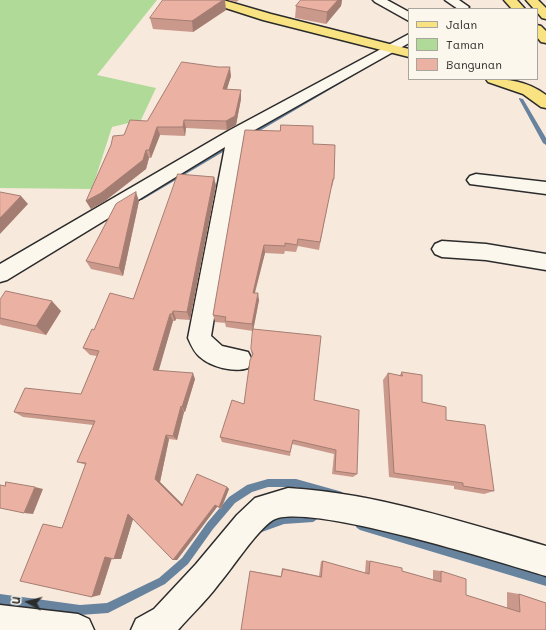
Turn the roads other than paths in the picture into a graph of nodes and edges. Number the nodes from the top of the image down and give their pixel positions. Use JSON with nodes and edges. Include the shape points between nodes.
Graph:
{"nodes":[{"id":1,"x":211,"y":0,"type":"edge"},
{"id":2,"x":379,"y":0,"type":"edge"},
{"id":3,"x":451,"y":0,"type":"edge"},
{"id":4,"x":510,"y":0,"type":"edge"},
{"id":5,"x":532,"y":0,"type":"edge"},
{"id":6,"x":461,"y":8,"type":"edge"},
{"id":7,"x":518,"y":8,"type":"edge"},
{"id":8,"x":546,"y":15,"type":"edge"},
{"id":9,"x":408,"y":16,"type":"edge"},
{"id":10,"x":538,"y":30,"type":"edge"},
{"id":11,"x":408,"y":39,"type":"edge"},
{"id":12,"x":546,"y":39,"type":"edge"},
{"id":13,"x":392,"y":48,"type":"junction"},
{"id":14,"x":408,"y":54,"type":"edge"},
{"id":15,"x":496,"y":80,"type":"edge"},
{"id":16,"x":546,"y":104,"type":"edge"},
{"id":17,"x":236,"y":134,"type":"junction"},
{"id":18,"x":476,"y":180,"type":"dead end"},
{"id":19,"x":546,"y":188,"type":"edge"},
{"id":20,"x":442,"y":249,"type":"dead end"},
{"id":21,"x":546,"y":262,"type":"edge"},
{"id":22,"x":0,"y":274,"type":"edge"},
{"id":23,"x":240,"y":360,"type":"dead end"},
{"id":24,"x":546,"y":561,"type":"edge"},
{"id":25,"x":0,"y":621,"type":"edge"},
{"id":26,"x":78,"y":630,"type":"edge"},
{"id":27,"x":147,"y":630,"type":"edge"}],
"edges":[{"from":1,"to":13,"type":"main road"},
{"from":2,"to":9,"type":"street"},
{"from":3,"to":6,"type":"street"},
{"from":4,"to":7,"type":"main road"},
{"from":5,"to":8,"type":"main road"},
{"from":10,"to":12,"type":"main road"},
{"from":11,"to":13,"type":"street"},
{"from":13,"to":14,"type":"main road"},
{"from":13,"to":17,"type":"street"},
{"from":15,"to":16,"type":"main road","via":[[526,89],[539,96]]},
{"from":17,"to":22,"type":"street"},
{"from":17,"to":23,"type":"street","via":[[200,338],[204,347],[218,356]]},
{"from":18,"to":19,"type":"street"},
{"from":20,"to":21,"type":"street","via":[[486,252]]},
{"from":24,"to":27,"type":"street","via":[[377,515],[320,504],[288,502],[266,508],[247,525],[207,575],[165,620]]},
{"from":25,"to":26,"type":"street"}]}
